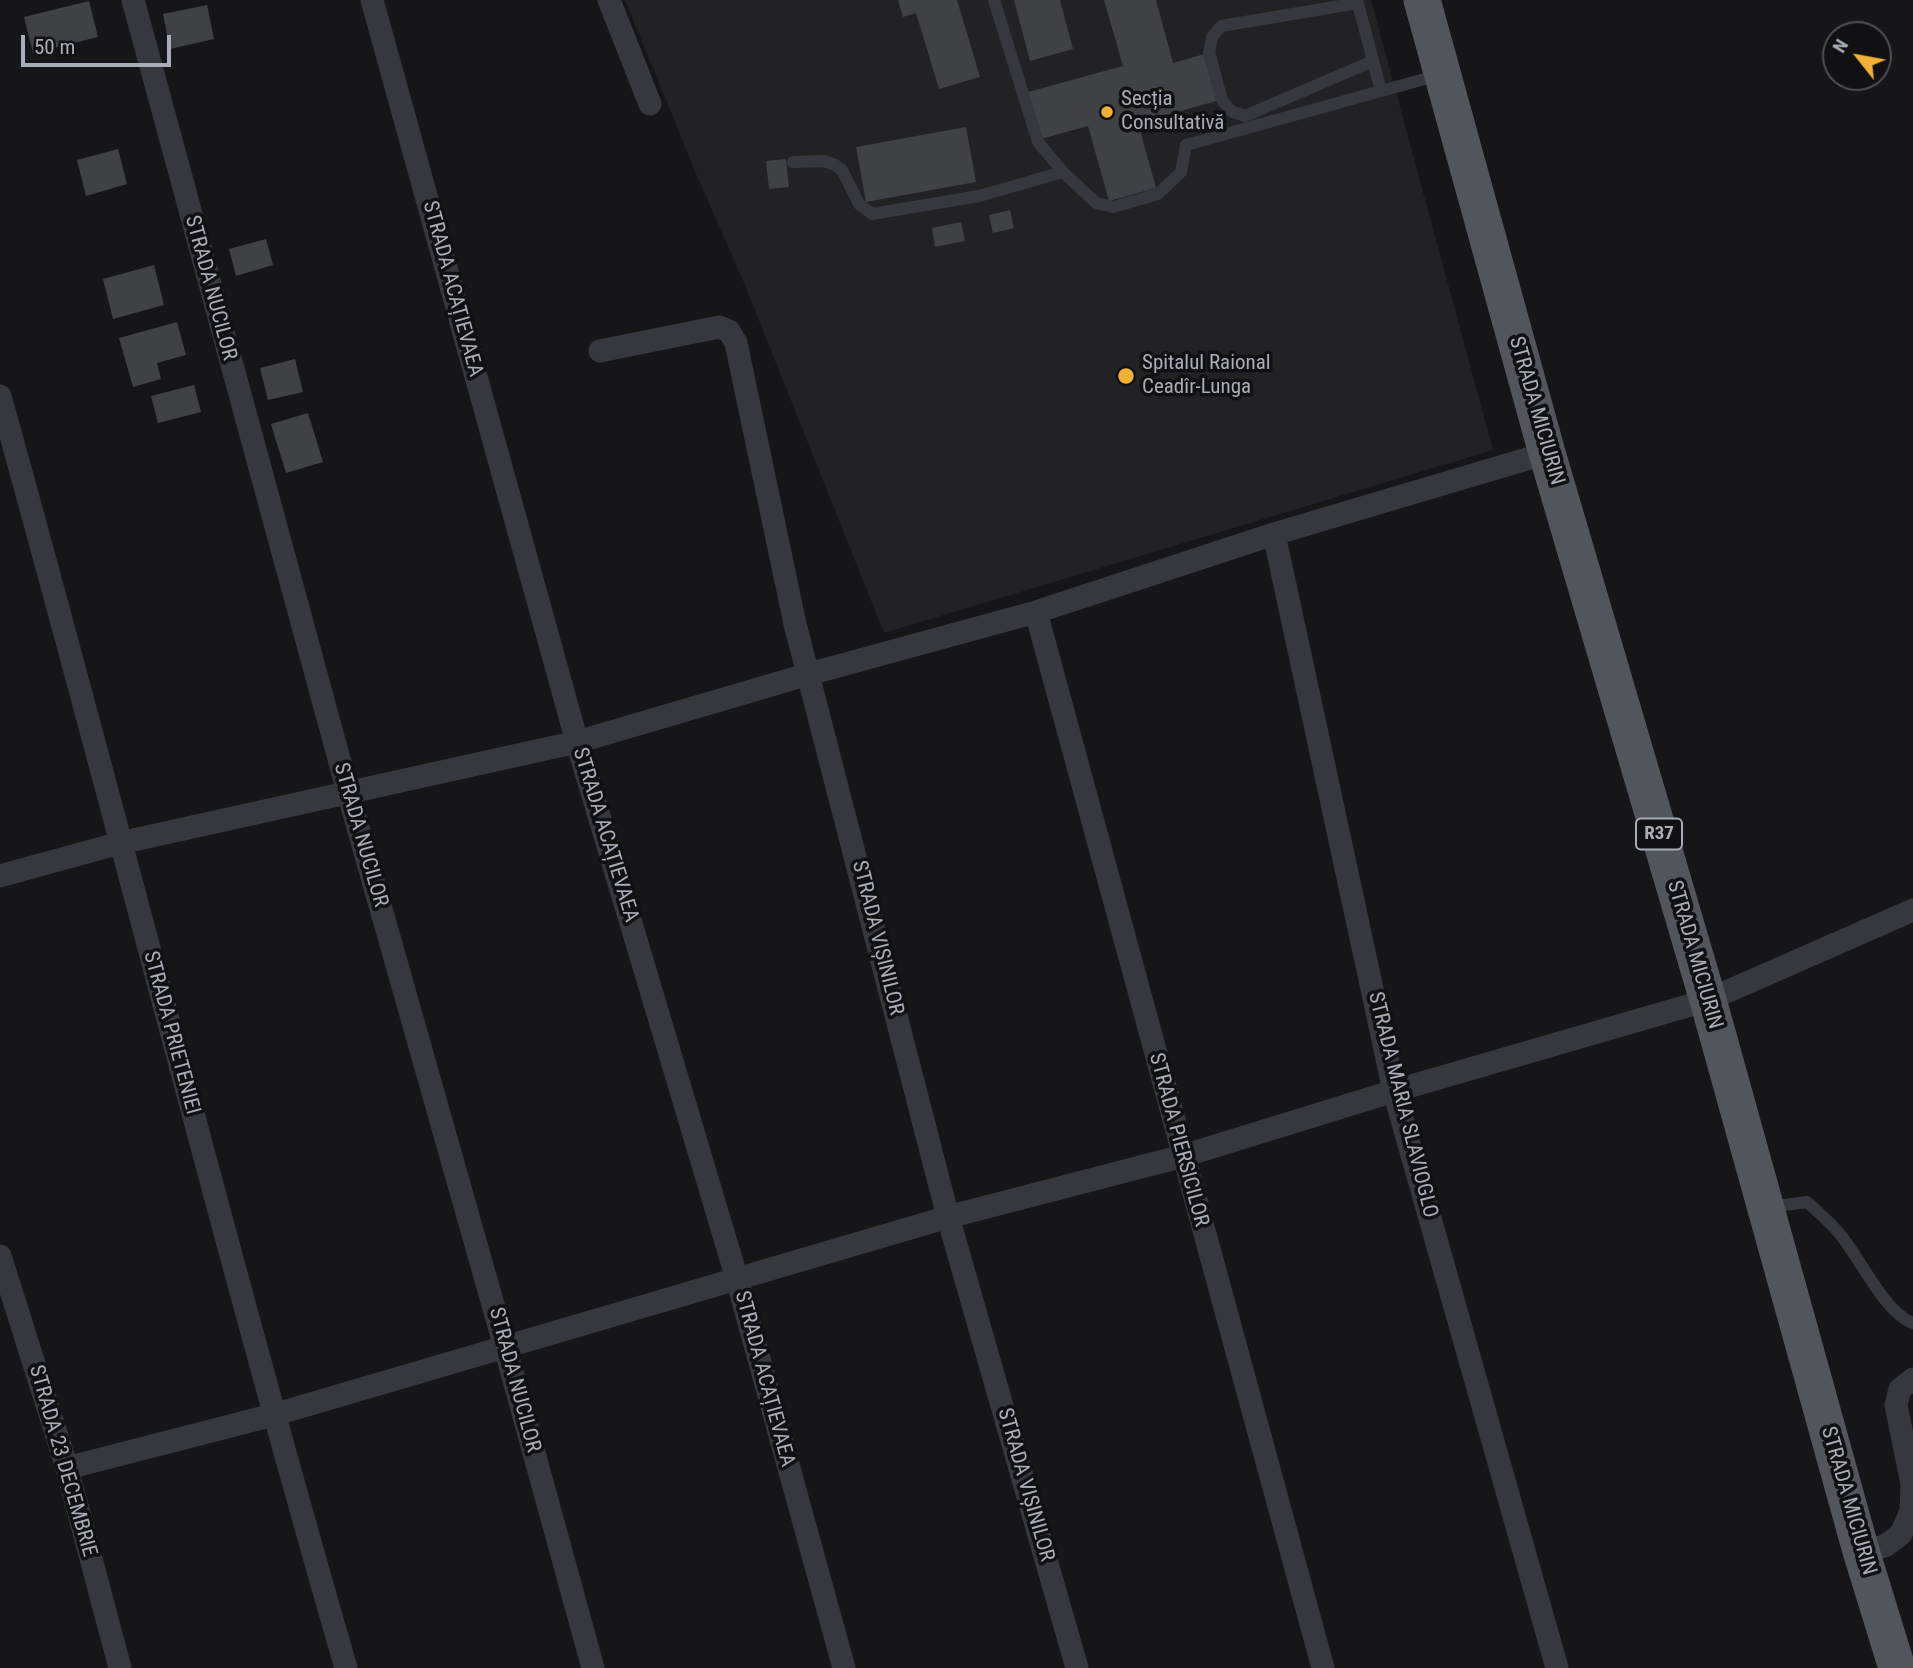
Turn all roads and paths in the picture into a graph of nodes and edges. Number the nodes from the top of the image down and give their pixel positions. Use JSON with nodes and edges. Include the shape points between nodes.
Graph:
{"nodes":[{"id":1,"x":133,"y":0,"type":"edge"},
{"id":2,"x":372,"y":0,"type":"edge"},
{"id":3,"x":609,"y":0,"type":"edge"},
{"id":4,"x":994,"y":0,"type":"edge"},
{"id":5,"x":1422,"y":0,"type":"edge"},
{"id":6,"x":1357,"y":1,"type":"edge"},
{"id":7,"x":1373,"y":61,"type":"junction"},
{"id":8,"x":1442,"y":74,"type":"junction"},
{"id":9,"x":1381,"y":91,"type":"junction"},
{"id":10,"x":650,"y":104,"type":"dead end"},
{"id":11,"x":793,"y":162,"type":"dead end"},
{"id":12,"x":1063,"y":172,"type":"junction"},
{"id":13,"x":600,"y":351,"type":"dead end"},
{"id":14,"x":0,"y":396,"type":"edge"},
{"id":15,"x":1547,"y":453,"type":"junction"},
{"id":16,"x":1274,"y":534,"type":"junction"},
{"id":17,"x":1035,"y":612,"type":"junction"},
{"id":18,"x":809,"y":674,"type":"junction"},
{"id":19,"x":577,"y":742,"type":"junction"},
{"id":20,"x":348,"y":792,"type":"junction"},
{"id":21,"x":120,"y":842,"type":"junction"},
{"id":22,"x":0,"y":876,"type":"edge"},
{"id":23,"x":1913,"y":910,"type":"edge"},
{"id":24,"x":1707,"y":1000,"type":"junction"},
{"id":25,"x":1394,"y":1091,"type":"junction"},
{"id":26,"x":1182,"y":1156,"type":"junction"},
{"id":27,"x":1765,"y":1207,"type":"junction"},
{"id":28,"x":948,"y":1217,"type":"junction"},
{"id":29,"x":0,"y":1256,"type":"edge"},
{"id":30,"x":737,"y":1279,"type":"junction"},
{"id":31,"x":1913,"y":1323,"type":"edge"},
{"id":32,"x":505,"y":1346,"type":"junction"},
{"id":33,"x":1913,"y":1379,"type":"edge"},
{"id":34,"x":273,"y":1415,"type":"junction"},
{"id":35,"x":67,"y":1468,"type":"junction"},
{"id":36,"x":1861,"y":1550,"type":"junction"},
{"id":37,"x":120,"y":1668,"type":"edge"},
{"id":38,"x":346,"y":1668,"type":"edge"},
{"id":39,"x":593,"y":1668,"type":"edge"},
{"id":40,"x":844,"y":1668,"type":"edge"},
{"id":41,"x":1077,"y":1668,"type":"edge"},
{"id":42,"x":1323,"y":1668,"type":"edge"},
{"id":43,"x":1557,"y":1668,"type":"edge"},
{"id":44,"x":1897,"y":1668,"type":"edge"}],
"edges":[{"from":1,"to":20,"type":"street","name":"STRADA NUCILOR"},
{"from":2,"to":19,"type":"street","name":"STRADA ACAȚIEVAEA"},
{"from":3,"to":10,"type":"street"},
{"from":4,"to":12,"type":"lane","via":[[1038,142]]},
{"from":5,"to":8,"type":"main road","name":"STRADA MICIURIN","number":"R37"},
{"from":6,"to":7,"type":"lane"},
{"from":6,"to":7,"type":"lane","via":[[1221,26],[1212,37],[1209,53],[1222,100],[1231,111],[1245,116]]},
{"from":7,"to":9,"type":"lane"},
{"from":8,"to":9,"type":"lane"},
{"from":8,"to":15,"type":"main road","name":"STRADA MICIURIN","number":"R37"},
{"from":9,"to":12,"type":"lane","via":[[1186,145],[1181,172],[1158,194],[1113,207],[1096,203]]},
{"from":11,"to":12,"type":"lane","via":[[835,165],[859,204],[872,214],[979,196]]},
{"from":13,"to":18,"type":"street","name":"STRADA VIȘINILOR","via":[[719,327],[729,331],[736,343]]},
{"from":14,"to":21,"type":"street","name":"STRADA PRIETENIEI"},
{"from":15,"to":16,"type":"street"},
{"from":15,"to":24,"type":"main road","name":"STRADA MICIURIN","number":"R37"},
{"from":16,"to":17,"type":"street"},
{"from":16,"to":25,"type":"street","name":"STRADA MARIA SLAVIOGLO"},
{"from":17,"to":18,"type":"street"},
{"from":17,"to":26,"type":"street","name":"STRADA PIERSICILOR"},
{"from":18,"to":19,"type":"street"},
{"from":18,"to":28,"type":"street","name":"STRADA VIȘINILOR"},
{"from":19,"to":20,"type":"street"},
{"from":19,"to":30,"type":"street","name":"STRADA ACAȚIEVAEA"},
{"from":20,"to":21,"type":"street"},
{"from":20,"to":32,"type":"street","name":"STRADA NUCILOR"},
{"from":21,"to":22,"type":"street"},
{"from":21,"to":34,"type":"street","name":"STRADA PRIETENIEI"},
{"from":23,"to":24,"type":"street"},
{"from":24,"to":25,"type":"street"},
{"from":24,"to":27,"type":"main road","name":"STRADA MICIURIN","number":"R37"},
{"from":25,"to":26,"type":"street"},
{"from":25,"to":43,"type":"street","name":"STRADA MARIA SLAVIOGLO"},
{"from":26,"to":28,"type":"street"},
{"from":26,"to":42,"type":"street","name":"STRADA PIERSICILOR"},
{"from":27,"to":31,"type":"lane","via":[[1807,1202],[1840,1234],[1903,1320]]},
{"from":27,"to":36,"type":"main road","name":"STRADA MICIURIN","number":"R37"},
{"from":28,"to":30,"type":"street"},
{"from":28,"to":41,"type":"street","name":"STRADA VIȘINILOR"},
{"from":29,"to":35,"type":"street","name":"STRADA 23 DECEMBRIE"},
{"from":30,"to":32,"type":"street"},
{"from":30,"to":40,"type":"street","name":"STRADA ACAȚIEVAEA"},
{"from":32,"to":34,"type":"street"},
{"from":32,"to":39,"type":"street","name":"STRADA NUCILOR"},
{"from":33,"to":36,"type":"street","via":[[1900,1389],[1896,1405],[1912,1484],[1911,1511],[1901,1534],[1885,1546]]},
{"from":34,"to":35,"type":"street"},
{"from":34,"to":38,"type":"street","name":"STRADA PRIETENIEI"},
{"from":35,"to":37,"type":"street","name":"STRADA 23 DECEMBRIE"},
{"from":36,"to":44,"type":"main road","name":"STRADA MICIURIN","number":"R37"}]}
